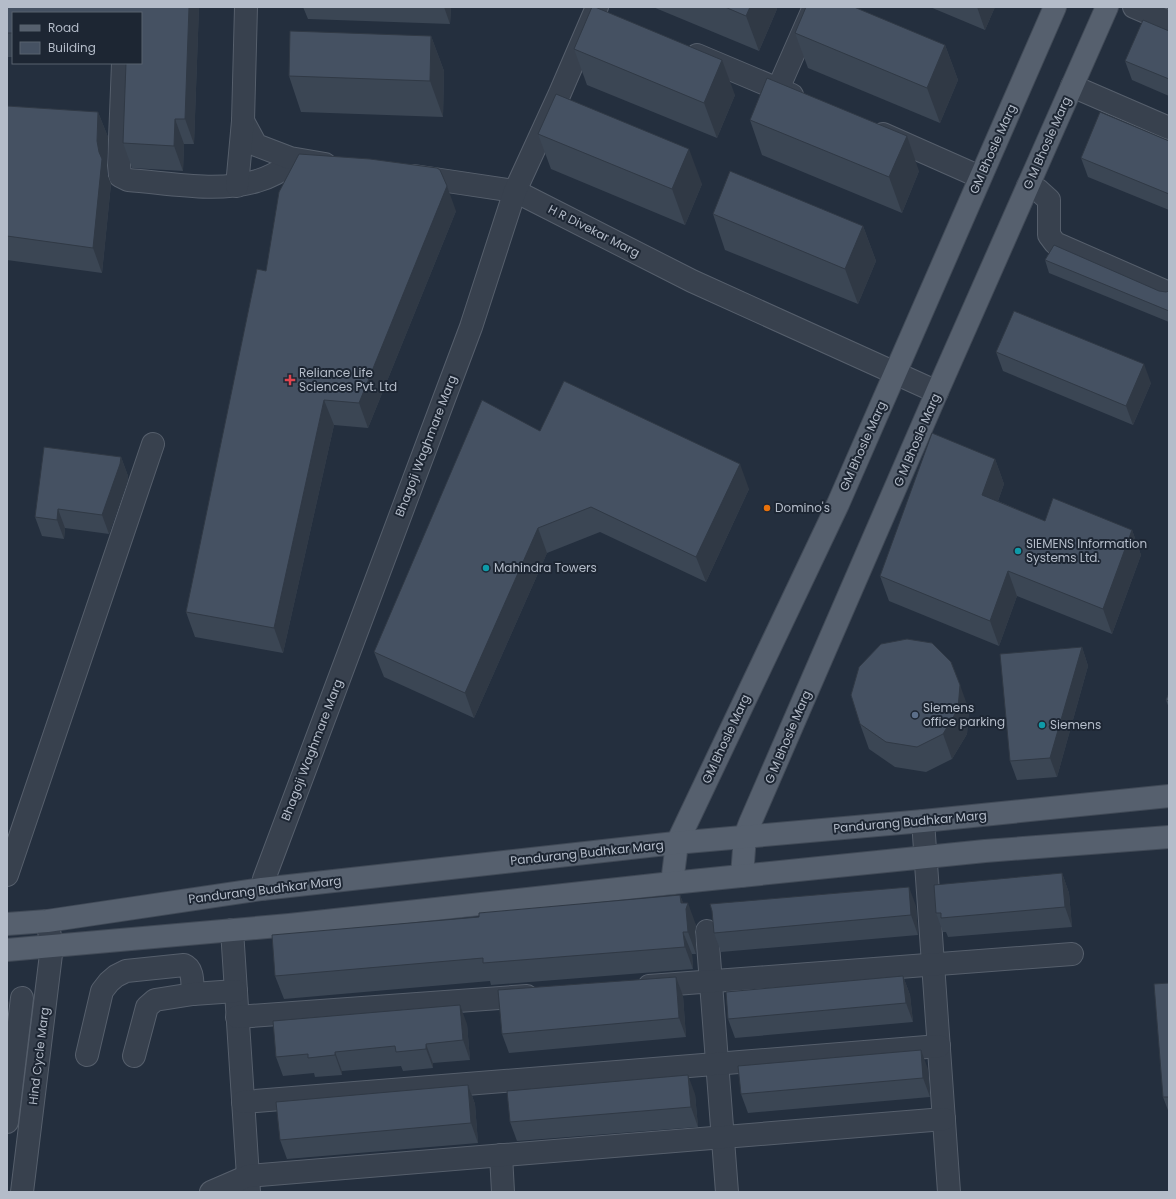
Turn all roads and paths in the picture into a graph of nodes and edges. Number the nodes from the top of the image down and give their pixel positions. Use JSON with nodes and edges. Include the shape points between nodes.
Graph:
{"nodes":[{"id":1,"x":246,"y":7,"type":"edge"},
{"id":2,"x":597,"y":7,"type":"edge"},
{"id":3,"x":814,"y":7,"type":"edge"},
{"id":4,"x":1055,"y":7,"type":"edge"},
{"id":5,"x":1107,"y":7,"type":"edge"},
{"id":6,"x":1134,"y":7,"type":"edge"},
{"id":7,"x":1169,"y":22,"type":"edge"},
{"id":8,"x":681,"y":48,"type":"edge"},
{"id":9,"x":122,"y":64,"type":"edge"},
{"id":10,"x":1072,"y":86,"type":"junction"},
{"id":11,"x":778,"y":89,"type":"junction"},
{"id":12,"x":806,"y":101,"type":"edge"},
{"id":13,"x":243,"y":121,"type":"junction"},
{"id":14,"x":863,"y":126,"type":"edge"},
{"id":15,"x":1169,"y":128,"type":"edge"},
{"id":16,"x":298,"y":160,"type":"junction"},
{"id":17,"x":344,"y":166,"type":"edge"},
{"id":18,"x":391,"y":173,"type":"edge"},
{"id":19,"x":980,"y":177,"type":"junction"},
{"id":20,"x":237,"y":186,"type":"junction"},
{"id":21,"x":1028,"y":186,"type":"junction"},
{"id":22,"x":515,"y":190,"type":"junction"},
{"id":23,"x":1169,"y":294,"type":"edge"},
{"id":24,"x":895,"y":373,"type":"junction"},
{"id":25,"x":937,"y":392,"type":"junction"},
{"id":26,"x":153,"y":444,"type":"dead end"},
{"id":27,"x":1169,"y":796,"type":"edge"},
{"id":28,"x":923,"y":821,"type":"junction"},
{"id":29,"x":745,"y":836,"type":"junction"},
{"id":30,"x":1169,"y":837,"type":"edge"},
{"id":31,"x":677,"y":843,"type":"junction"},
{"id":32,"x":926,"y":858,"type":"junction"},
{"id":33,"x":7,"y":875,"type":"edge"},
{"id":34,"x":742,"y":876,"type":"junction"},
{"id":35,"x":672,"y":883,"type":"junction"},
{"id":36,"x":262,"y":889,"type":"junction"},
{"id":37,"x":48,"y":921,"type":"junction"},
{"id":38,"x":7,"y":924,"type":"edge"},
{"id":39,"x":232,"y":930,"type":"junction"},
{"id":40,"x":707,"y":931,"type":"dead end"},
{"id":41,"x":52,"y":946,"type":"junction"},
{"id":42,"x":7,"y":950,"type":"edge"},
{"id":43,"x":1072,"y":954,"type":"dead end"},
{"id":44,"x":934,"y":965,"type":"junction"},
{"id":45,"x":711,"y":982,"type":"junction"},
{"id":46,"x":48,"y":988,"type":"junction"},
{"id":47,"x":632,"y":988,"type":"edge"},
{"id":48,"x":236,"y":992,"type":"junction"},
{"id":49,"x":193,"y":994,"type":"junction"},
{"id":50,"x":544,"y":994,"type":"edge"},
{"id":51,"x":14,"y":998,"type":"edge"},
{"id":52,"x":237,"y":1017,"type":"junction"},
{"id":53,"x":940,"y":1046,"type":"junction"},
{"id":54,"x":87,"y":1055,"type":"dead end"},
{"id":55,"x":134,"y":1056,"type":"dead end"},
{"id":56,"x":717,"y":1064,"type":"junction"},
{"id":57,"x":9,"y":1091,"type":"edge"},
{"id":58,"x":34,"y":1095,"type":"junction"},
{"id":59,"x":243,"y":1102,"type":"junction"},
{"id":60,"x":944,"y":1119,"type":"junction"},
{"id":61,"x":7,"y":1122,"type":"edge"},
{"id":62,"x":723,"y":1137,"type":"junction"},
{"id":63,"x":501,"y":1155,"type":"junction"},
{"id":64,"x":249,"y":1184,"type":"edge"},
{"id":65,"x":17,"y":1188,"type":"edge"},
{"id":66,"x":211,"y":1192,"type":"edge"},
{"id":67,"x":503,"y":1192,"type":"edge"},
{"id":68,"x":727,"y":1192,"type":"edge"},
{"id":69,"x":949,"y":1192,"type":"edge"}],
"edges":[{"from":1,"to":13,"type":"street"},
{"from":2,"to":22,"type":"street","name":"Bhagoji Waghmare Marg"},
{"from":3,"to":11,"type":"street"},
{"from":4,"to":19,"type":"main road","name":"GM Bhosle Marg"},
{"from":5,"to":10,"type":"main road","name":"G M Bhosle Marg"},
{"from":6,"to":7,"type":"street"},
{"from":8,"to":11,"type":"street"},
{"from":9,"to":20,"type":"street","via":[[120,176],[128,180]]},
{"from":10,"to":15,"type":"street"},
{"from":10,"to":21,"type":"main road","name":"G M Bhosle Marg"},
{"from":11,"to":12,"type":"street"},
{"from":13,"to":16,"type":"street","via":[[256,145]]},
{"from":13,"to":20,"type":"street"},
{"from":14,"to":19,"type":"street"},
{"from":16,"to":17,"type":"street"},
{"from":16,"to":20,"type":"street","via":[[258,181]]},
{"from":18,"to":22,"type":"street","name":"H R Divekar Marg"},
{"from":19,"to":24,"type":"main road","name":"GM Bhosle Marg"},
{"from":21,"to":23,"type":"street","via":[[1038,190],[1049,200],[1049,235],[1056,243]]},
{"from":21,"to":25,"type":"main road","name":"G M Bhosle Marg"},
{"from":22,"to":24,"type":"street","name":"H R Divekar Marg","via":[[692,281]]},
{"from":22,"to":36,"type":"street","name":"Bhagoji Waghmare Marg","via":[[471,327]]},
{"from":24,"to":25,"type":"street","name":"H R Divekar Marg"},
{"from":24,"to":31,"type":"main road","name":"GM Bhosle Marg","via":[[838,504]]},
{"from":25,"to":29,"type":"main road","name":"G M Bhosle Marg"},
{"from":26,"to":33,"type":"street"},
{"from":27,"to":28,"type":"main road","name":"Pandurang Budhkar Marg"},
{"from":28,"to":29,"type":"main road","name":"Pandurang Budhkar Marg"},
{"from":28,"to":32,"type":"street"},
{"from":29,"to":31,"type":"main road","name":"Pandurang Budhkar Marg"},
{"from":29,"to":34,"type":"main road","name":"G M Bhosle Marg"},
{"from":30,"to":32,"type":"main road"},
{"from":31,"to":35,"type":"main road","name":"GM Bhosle Marg"},
{"from":31,"to":36,"type":"main road","name":"Pandurang Budhkar Marg"},
{"from":32,"to":34,"type":"main road"},
{"from":32,"to":44,"type":"street"},
{"from":34,"to":35,"type":"main road"},
{"from":35,"to":39,"type":"main road"},
{"from":36,"to":37,"type":"main road","name":"Pandurang Budhkar Marg"},
{"from":37,"to":38,"type":"main road","name":"Pandurang Budhkar Marg"},
{"from":37,"to":41,"type":"street","name":"Hind Cycle Marg"},
{"from":39,"to":41,"type":"main road"},
{"from":39,"to":48,"type":"street"},
{"from":40,"to":45,"type":"street"},
{"from":41,"to":42,"type":"main road"},
{"from":41,"to":46,"type":"street","name":"Hind Cycle Marg"},
{"from":43,"to":44,"type":"street"},
{"from":44,"to":45,"type":"street"},
{"from":44,"to":53,"type":"street"},
{"from":45,"to":47,"type":"street"},
{"from":45,"to":56,"type":"street"},
{"from":46,"to":51,"type":"street","via":[[28,996]]},
{"from":46,"to":58,"type":"street","name":"Hind Cycle Marg"},
{"from":48,"to":49,"type":"street"},
{"from":48,"to":52,"type":"street"},
{"from":49,"to":54,"type":"street","via":[[191,971],[184,965],[126,971],[116,976],[102,991]]},
{"from":49,"to":55,"type":"street","via":[[155,1000],[146,1007]]},
{"from":50,"to":52,"type":"street"},
{"from":51,"to":57,"type":"street"},
{"from":52,"to":59,"type":"street"},
{"from":53,"to":56,"type":"street"},
{"from":53,"to":60,"type":"street"},
{"from":56,"to":59,"type":"street"},
{"from":56,"to":62,"type":"street"},
{"from":57,"to":58,"type":"street"},
{"from":57,"to":61,"type":"street"},
{"from":58,"to":65,"type":"street","name":"Hind Cycle Marg"},
{"from":59,"to":64,"type":"street"},
{"from":60,"to":62,"type":"street"},
{"from":60,"to":69,"type":"street"},
{"from":62,"to":63,"type":"street"},
{"from":62,"to":68,"type":"street"},
{"from":63,"to":64,"type":"street"},
{"from":63,"to":67,"type":"street"},
{"from":64,"to":66,"type":"street"}]}
